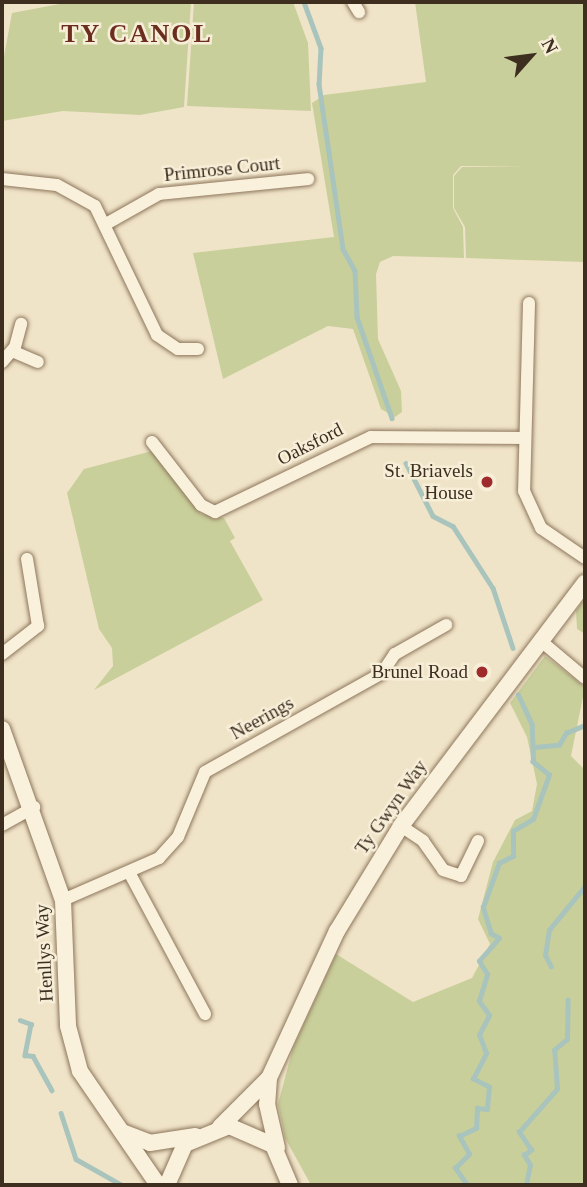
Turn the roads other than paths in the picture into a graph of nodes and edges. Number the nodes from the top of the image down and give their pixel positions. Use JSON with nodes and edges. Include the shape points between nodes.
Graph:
{"nodes":[{"id":1,"x":2,"y":179,"type":"edge"},
{"id":2,"x":308,"y":179,"type":"dead end"},
{"id":3,"x":106,"y":224,"type":"junction"},
{"id":4,"x":528,"y":303,"type":"dead end"},
{"id":5,"x":21,"y":324,"type":"dead end"},
{"id":6,"x":198,"y":349,"type":"dead end"},
{"id":7,"x":12,"y":351,"type":"junction"},
{"id":8,"x":2,"y":362,"type":"edge"},
{"id":9,"x":38,"y":362,"type":"dead end"},
{"id":10,"x":524,"y":438,"type":"junction"},
{"id":11,"x":152,"y":442,"type":"dead end"},
{"id":12,"x":585,"y":558,"type":"edge"},
{"id":13,"x":27,"y":559,"type":"dead end"},
{"id":14,"x":585,"y":583,"type":"edge"},
{"id":15,"x":446,"y":625,"type":"dead end"},
{"id":16,"x":541,"y":641,"type":"junction"},
{"id":17,"x":2,"y":654,"type":"edge"},
{"id":18,"x":585,"y":678,"type":"edge"},
{"id":19,"x":2,"y":729,"type":"edge"},
{"id":20,"x":34,"y":807,"type":"junction"},
{"id":21,"x":2,"y":825,"type":"edge"},
{"id":22,"x":401,"y":826,"type":"junction"},
{"id":23,"x":478,"y":841,"type":"dead end"},
{"id":24,"x":130,"y":874,"type":"junction"},
{"id":25,"x":63,"y":900,"type":"junction"},
{"id":26,"x":205,"y":1014,"type":"dead end"},
{"id":27,"x":269,"y":1078,"type":"junction"},
{"id":28,"x":220,"y":1127,"type":"junction"},
{"id":29,"x":120,"y":1131,"type":"junction"},
{"id":30,"x":195,"y":1136,"type":"junction"},
{"id":31,"x":277,"y":1151,"type":"junction"},
{"id":32,"x":291,"y":1183,"type":"edge"},
{"id":33,"x":158,"y":1185,"type":"edge"},
{"id":34,"x":167,"y":1185,"type":"edge"}],
"edges":[{"from":1,"to":3,"type":"street","via":[[57,185],[95,206]]},
{"from":2,"to":3,"type":"street","name":"Primrose Court","via":[[159,194]]},
{"from":3,"to":6,"type":"street","via":[[157,335],[178,349]]},
{"from":4,"to":10,"type":"street"},
{"from":5,"to":7,"type":"street"},
{"from":7,"to":8,"type":"street"},
{"from":7,"to":9,"type":"street"},
{"from":10,"to":11,"type":"street","name":"Oaksford","via":[[371,437],[215,512],[201,505]]},
{"from":10,"to":12,"type":"street","via":[[524,491],[533,517],[551,538]]},
{"from":13,"to":17,"type":"street","via":[[38,626]]},
{"from":14,"to":16,"type":"street","name":"Ty Gwyn Way"},
{"from":15,"to":24,"type":"street","name":"Neerings","via":[[395,654],[382,673],[205,772],[171,849]]},
{"from":16,"to":18,"type":"street"},
{"from":16,"to":22,"type":"street","name":"Ty Gwyn Way"},
{"from":19,"to":20,"type":"street","name":"Henllys Way"},
{"from":20,"to":21,"type":"street"},
{"from":20,"to":25,"type":"street","name":"Henllys Way"},
{"from":22,"to":23,"type":"street","via":[[423,841],[443,870],[461,876]]},
{"from":22,"to":27,"type":"street","name":"Ty Gwyn Way","via":[[337,931]]},
{"from":24,"to":25,"type":"street","name":"Neerings"},
{"from":24,"to":26,"type":"street"},
{"from":25,"to":29,"type":"street","name":"Henllys Way","via":[[68,1026],[91,1094]]},
{"from":27,"to":28,"type":"street","name":"Ty Gwyn Way"},
{"from":27,"to":31,"type":"street","name":"Ty Gwyn Way","via":[[267,1104]]},
{"from":28,"to":30,"type":"street"},
{"from":28,"to":31,"type":"street","via":[[253,1132]]},
{"from":29,"to":30,"type":"street","via":[[150,1143]]},
{"from":29,"to":33,"type":"street","name":"Henllys Way"},
{"from":30,"to":34,"type":"street","via":[[177,1153]]},
{"from":31,"to":32,"type":"street","name":"Ty Gwyn Way"}]}
